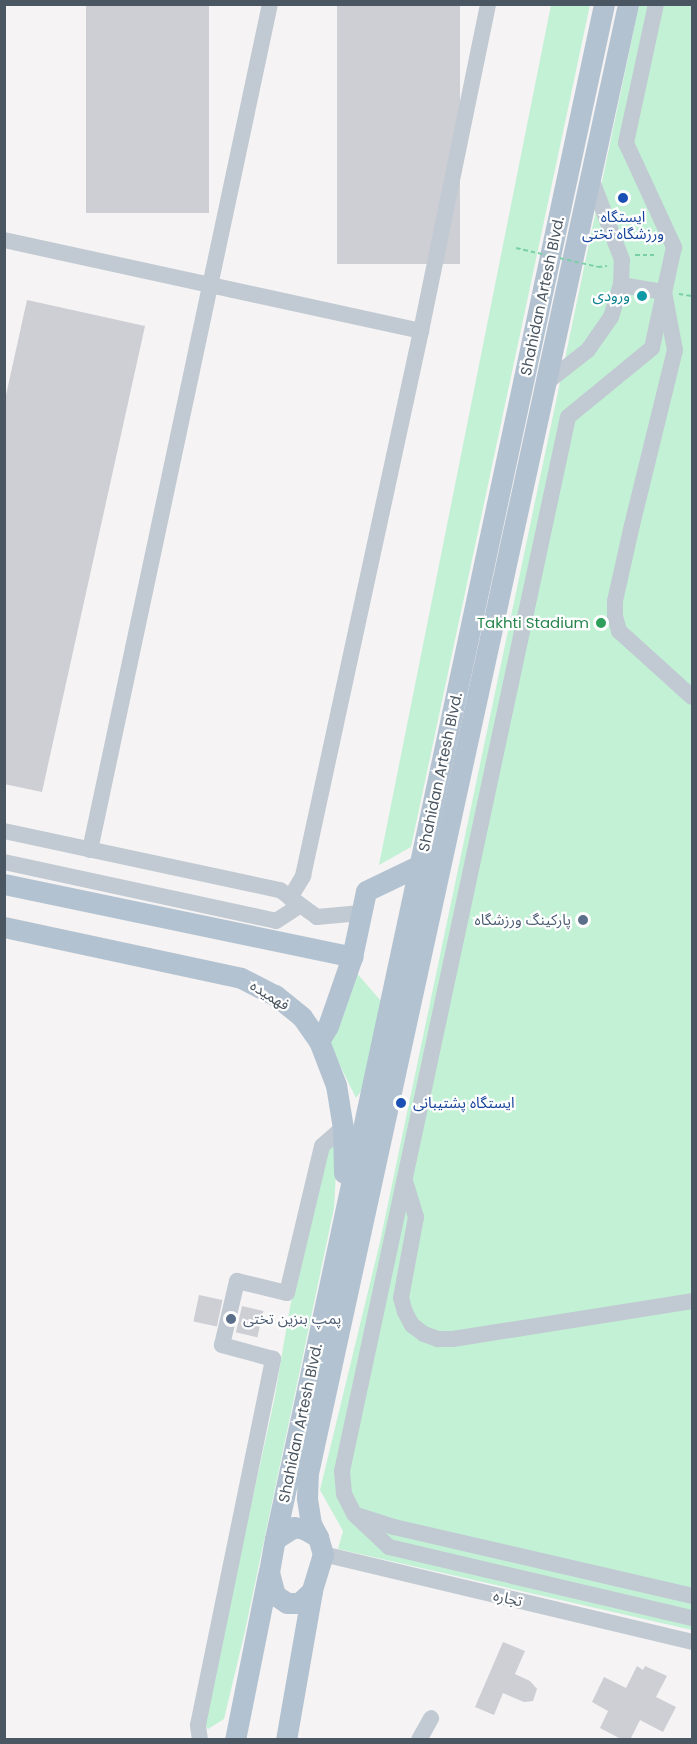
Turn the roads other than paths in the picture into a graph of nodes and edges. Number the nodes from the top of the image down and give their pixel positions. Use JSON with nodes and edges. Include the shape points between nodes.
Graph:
{"nodes":[{"id":1,"x":270,"y":4,"type":"edge"},
{"id":2,"x":488,"y":4,"type":"edge"},
{"id":3,"x":604,"y":4,"type":"edge"},
{"id":4,"x":628,"y":4,"type":"edge"},
{"id":5,"x":656,"y":4,"type":"edge"},
{"id":6,"x":591,"y":178,"type":"junction"},
{"id":7,"x":4,"y":240,"type":"edge"},
{"id":8,"x":621,"y":285,"type":"junction"},
{"id":9,"x":212,"y":286,"type":"junction"},
{"id":10,"x":664,"y":292,"type":"junction"},
{"id":11,"x":422,"y":331,"type":"junction"},
{"id":12,"x":546,"y":383,"type":"junction"},
{"id":13,"x":693,"y":697,"type":"edge"},
{"id":14,"x":4,"y":831,"type":"edge"},
{"id":15,"x":90,"y":850,"type":"junction"},
{"id":16,"x":4,"y":862,"type":"edge"},
{"id":17,"x":420,"y":865,"type":"junction"},
{"id":18,"x":4,"y":884,"type":"edge"},
{"id":19,"x":295,"y":902,"type":"junction"},
{"id":20,"x":361,"y":914,"type":"junction"},
{"id":21,"x":4,"y":927,"type":"edge"},
{"id":22,"x":352,"y":957,"type":"junction"},
{"id":23,"x":319,"y":1041,"type":"junction"},
{"id":24,"x":343,"y":1128,"type":"junction"},
{"id":25,"x":405,"y":1180,"type":"junction"},
{"id":26,"x":345,"y":1208,"type":"junction"},
{"id":27,"x":693,"y":1300,"type":"edge"},
{"id":28,"x":354,"y":1514,"type":"junction"},
{"id":29,"x":275,"y":1539,"type":"junction"},
{"id":30,"x":320,"y":1546,"type":"junction"},
{"id":31,"x":269,"y":1572,"type":"junction"},
{"id":32,"x":312,"y":1591,"type":"junction"},
{"id":33,"x":693,"y":1596,"type":"edge"},
{"id":34,"x":693,"y":1618,"type":"edge"},
{"id":35,"x":693,"y":1642,"type":"edge"},
{"id":36,"x":431,"y":1718,"type":"dead end"},
{"id":37,"x":232,"y":1738,"type":"edge"},
{"id":38,"x":200,"y":1740,"type":"edge"},
{"id":39,"x":286,"y":1740,"type":"edge"},
{"id":40,"x":419,"y":1740,"type":"edge"}],
"edges":[{"from":1,"to":9,"type":"street"},
{"from":2,"to":11,"type":"street"},
{"from":3,"to":17,"type":"main road","name":"Shahidan Artesh Blvd."},
{"from":4,"to":6,"type":"main road","name":"Shahidan Artesh Blvd."},
{"from":5,"to":10,"type":"street","via":[[626,143],[674,247]]},
{"from":6,"to":8,"type":"street","via":[[622,260]]},
{"from":6,"to":12,"type":"main road","name":"Shahidan Artesh Blvd."},
{"from":7,"to":9,"type":"street"},
{"from":8,"to":10,"type":"street"},
{"from":8,"to":12,"type":"street","via":[[611,317],[588,350]]},
{"from":9,"to":11,"type":"street"},
{"from":9,"to":15,"type":"street"},
{"from":10,"to":13,"type":"street","via":[[675,350],[632,525],[615,616],[619,631]]},
{"from":10,"to":25,"type":"street","via":[[652,348],[568,417]]},
{"from":11,"to":19,"type":"street"},
{"from":12,"to":30,"type":"main road","name":"Shahidan Artesh Blvd.","via":[[308,1473],[311,1524]]},
{"from":14,"to":15,"type":"street"},
{"from":15,"to":19,"type":"street","via":[[280,890]]},
{"from":16,"to":19,"type":"street","via":[[276,921]]},
{"from":17,"to":20,"type":"main road","via":[[366,891]]},
{"from":17,"to":26,"type":"main road","name":"Shahidan Artesh Blvd."},
{"from":18,"to":22,"type":"main road"},
{"from":19,"to":20,"type":"street","via":[[317,917]]},
{"from":20,"to":22,"type":"main road"},
{"from":21,"to":23,"type":"main road","name":"فهمیده","via":[[241,978],[302,1017]]},
{"from":22,"to":23,"type":"main road"},
{"from":23,"to":24,"type":"main road","name":"فهمیده","via":[[336,1085]]},
{"from":24,"to":26,"type":"main road","name":"فهمیده"},
{"from":24,"to":38,"type":"street","via":[[322,1146],[287,1293],[237,1281],[222,1345],[273,1359],[198,1725]]},
{"from":25,"to":27,"type":"street","via":[[416,1217],[401,1298],[412,1325],[424,1334],[453,1339]]},
{"from":25,"to":28,"type":"street","via":[[342,1471],[344,1494]]},
{"from":26,"to":29,"type":"main road","name":"Shahidan Artesh Blvd."},
{"from":28,"to":33,"type":"street","via":[[394,1527]]},
{"from":28,"to":34,"type":"street","via":[[389,1547]]},
{"from":29,"to":30,"type":"main road","via":[[294,1527],[304,1528]]},
{"from":29,"to":31,"type":"main road"},
{"from":30,"to":32,"type":"main road"},
{"from":30,"to":35,"type":"street","name":"تجاره"},
{"from":31,"to":32,"type":"main road","via":[[275,1595],[287,1603],[299,1603]]},
{"from":31,"to":37,"type":"main road"},
{"from":32,"to":39,"type":"main road"},
{"from":36,"to":40,"type":"street"}]}
